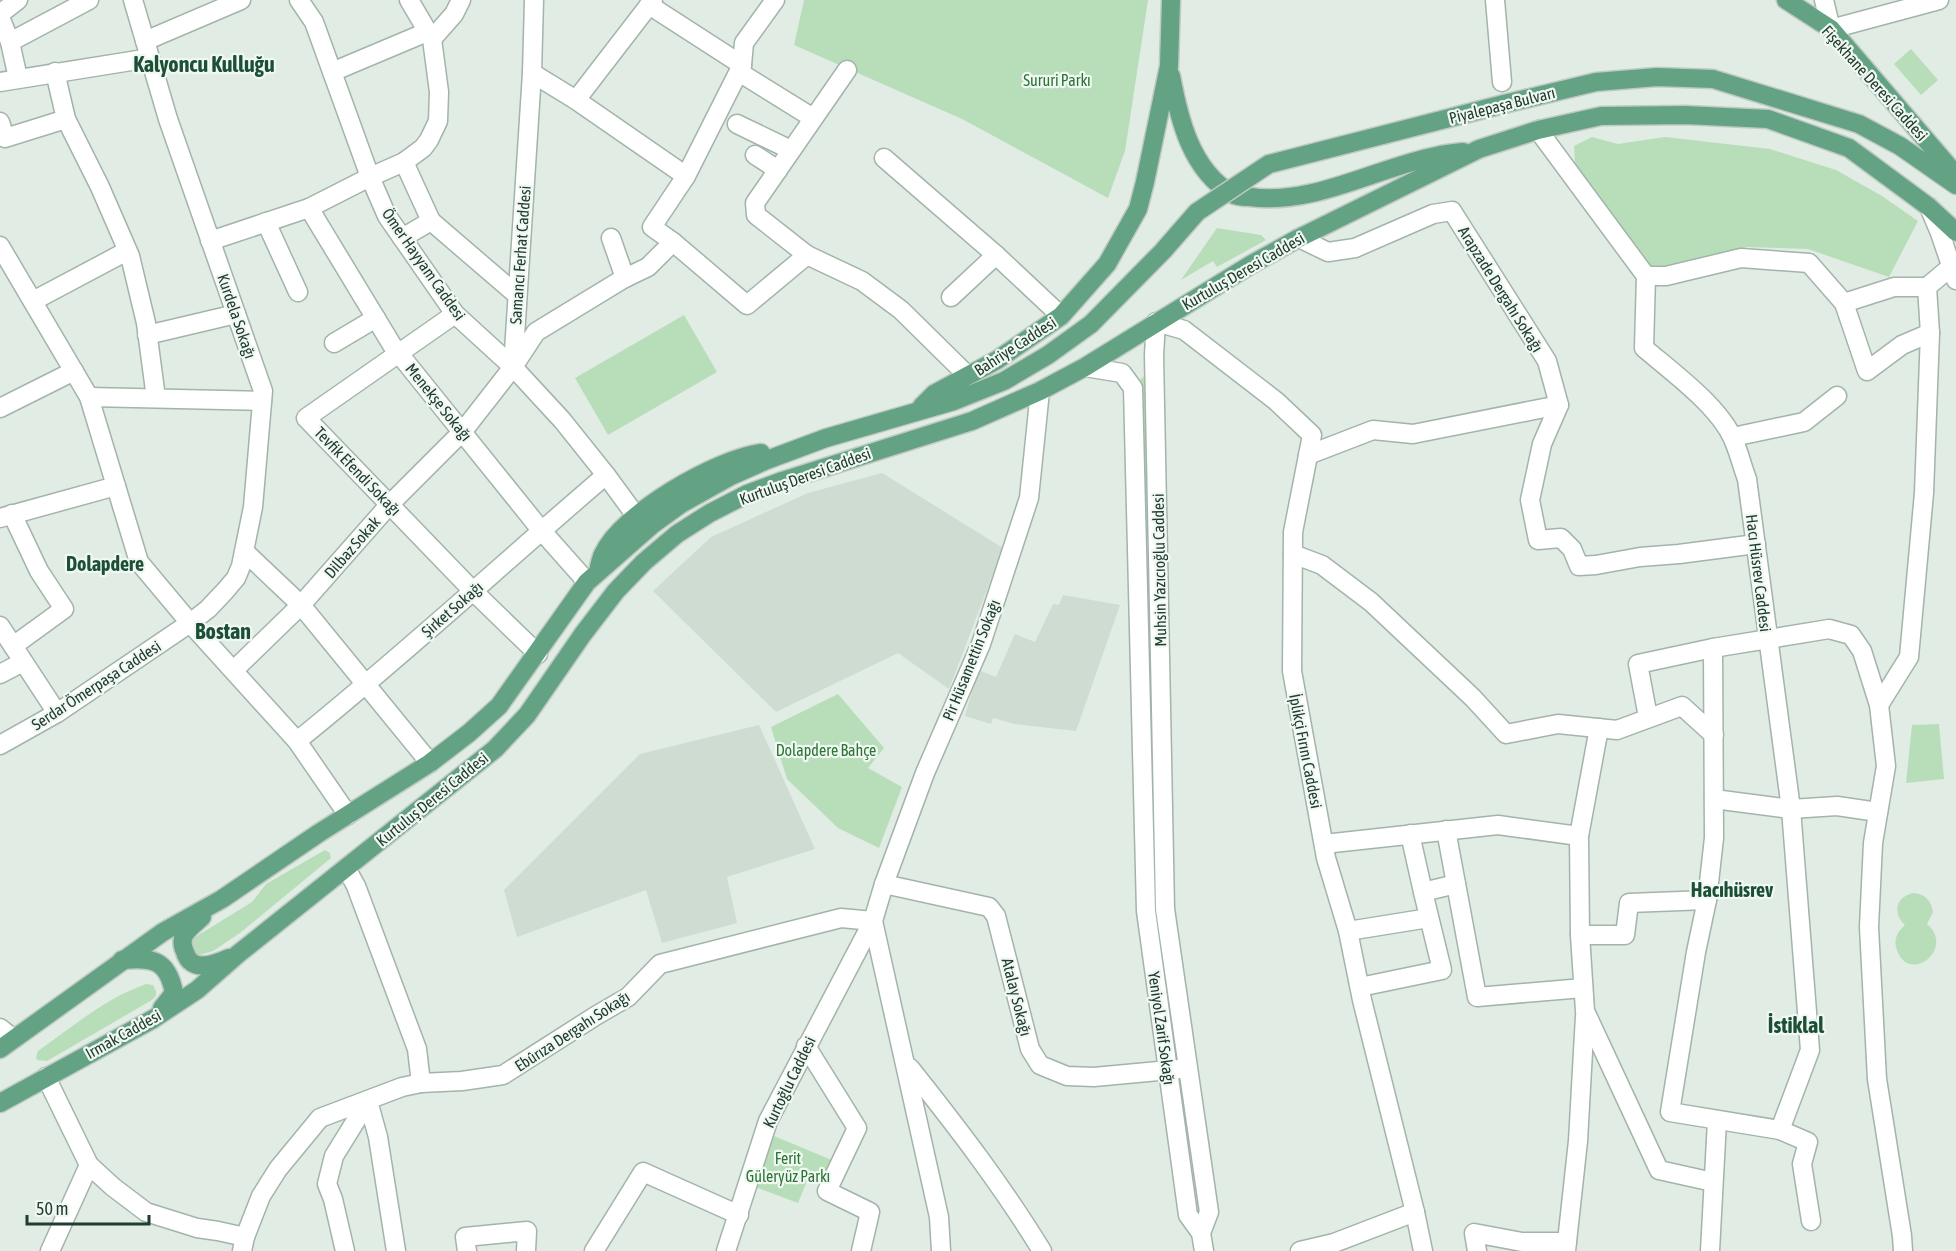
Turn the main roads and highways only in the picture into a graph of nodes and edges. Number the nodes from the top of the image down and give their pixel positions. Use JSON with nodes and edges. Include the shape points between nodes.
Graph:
{"nodes":[{"id":1,"x":1171,"y":0,"type":"edge"},
{"id":2,"x":1786,"y":0,"type":"edge"},
{"id":3,"x":1169,"y":66,"type":"junction"},
{"id":4,"x":1479,"y":149,"type":"junction"},
{"id":5,"x":1956,"y":175,"type":"edge"},
{"id":6,"x":1956,"y":184,"type":"edge"},
{"id":7,"x":1956,"y":232,"type":"edge"},
{"id":8,"x":1091,"y":324,"type":"joint"},
{"id":9,"x":918,"y":411,"type":"junction"},
{"id":10,"x":805,"y":446,"type":"junction"},
{"id":11,"x":592,"y":577,"type":"junction"},
{"id":12,"x":222,"y":899,"type":"junction"},
{"id":13,"x":238,"y":954,"type":"junction"},
{"id":14,"x":122,"y":960,"type":"junction"},
{"id":15,"x":153,"y":1018,"type":"junction"},
{"id":16,"x":5,"y":1039,"type":"edge"},
{"id":17,"x":0,"y":1103,"type":"edge"}],
"edges":[{"from":1,"to":3,"type":"main road","name":"Bahriye Caddesi"},
{"from":2,"to":5,"type":"main road","name":"Fişekhane Deresi Caddesi","via":[[1831,29]]},
{"from":3,"to":4,"type":"main road","name":"Bahriye Caddesi","via":[[1179,119],[1190,144],[1209,175],[1234,195],[1268,200],[1310,193],[1435,156]]},
{"from":3,"to":9,"type":"main road","name":"Bahriye Caddesi","via":[[1138,209],[1107,264],[1061,316],[998,360],[934,394]]},
{"from":4,"to":7,"type":"main road","name":"Piyalepaşa Bulvarı","via":[[1601,116],[1768,119],[1849,148]]},
{"from":4,"to":13,"type":"main road","name":"Kurtuluş Deresi Caddesi","via":[[1299,238],[1040,391],[972,422],[747,494],[677,534],[616,591],[527,715],[495,749]]},
{"from":6,"to":8,"type":"main road","name":"Piyalepaşa Bulvarı","bridge":true,"via":[[1859,124],[1713,79],[1657,77],[1596,82],[1269,164],[1197,212]]},
{"from":8,"to":9,"type":"main road","name":"Kurtuluş Deresi Caddesi","via":[[1004,381]]},
{"from":9,"to":10,"type":"main road","name":"Kurtuluş Deresi Caddesi"},
{"from":10,"to":11,"type":"main road","name":"Kurtuluş Deresi Caddesi","via":[[731,476],[681,504]]},
{"from":10,"to":11,"type":"main road","via":[[755,454],[708,471],[669,492],[613,539]]},
{"from":11,"to":12,"type":"main road","name":"Kurtuluş Deresi Caddesi","via":[[499,706],[469,733],[430,763]]},
{"from":12,"to":13,"type":"main road","via":[[184,935],[186,956],[196,966],[204,966]]},
{"from":12,"to":14,"type":"main road","name":"Kurtuluş Deresi Caddesi"},
{"from":13,"to":15,"type":"main road","name":"Irmak Caddesi","via":[[197,990]]},
{"from":14,"to":15,"type":"main road","via":[[152,961],[163,965],[171,976],[174,993]]},
{"from":14,"to":16,"type":"main road"},
{"from":15,"to":17,"type":"main road","name":"Irmak Caddesi"}]}
